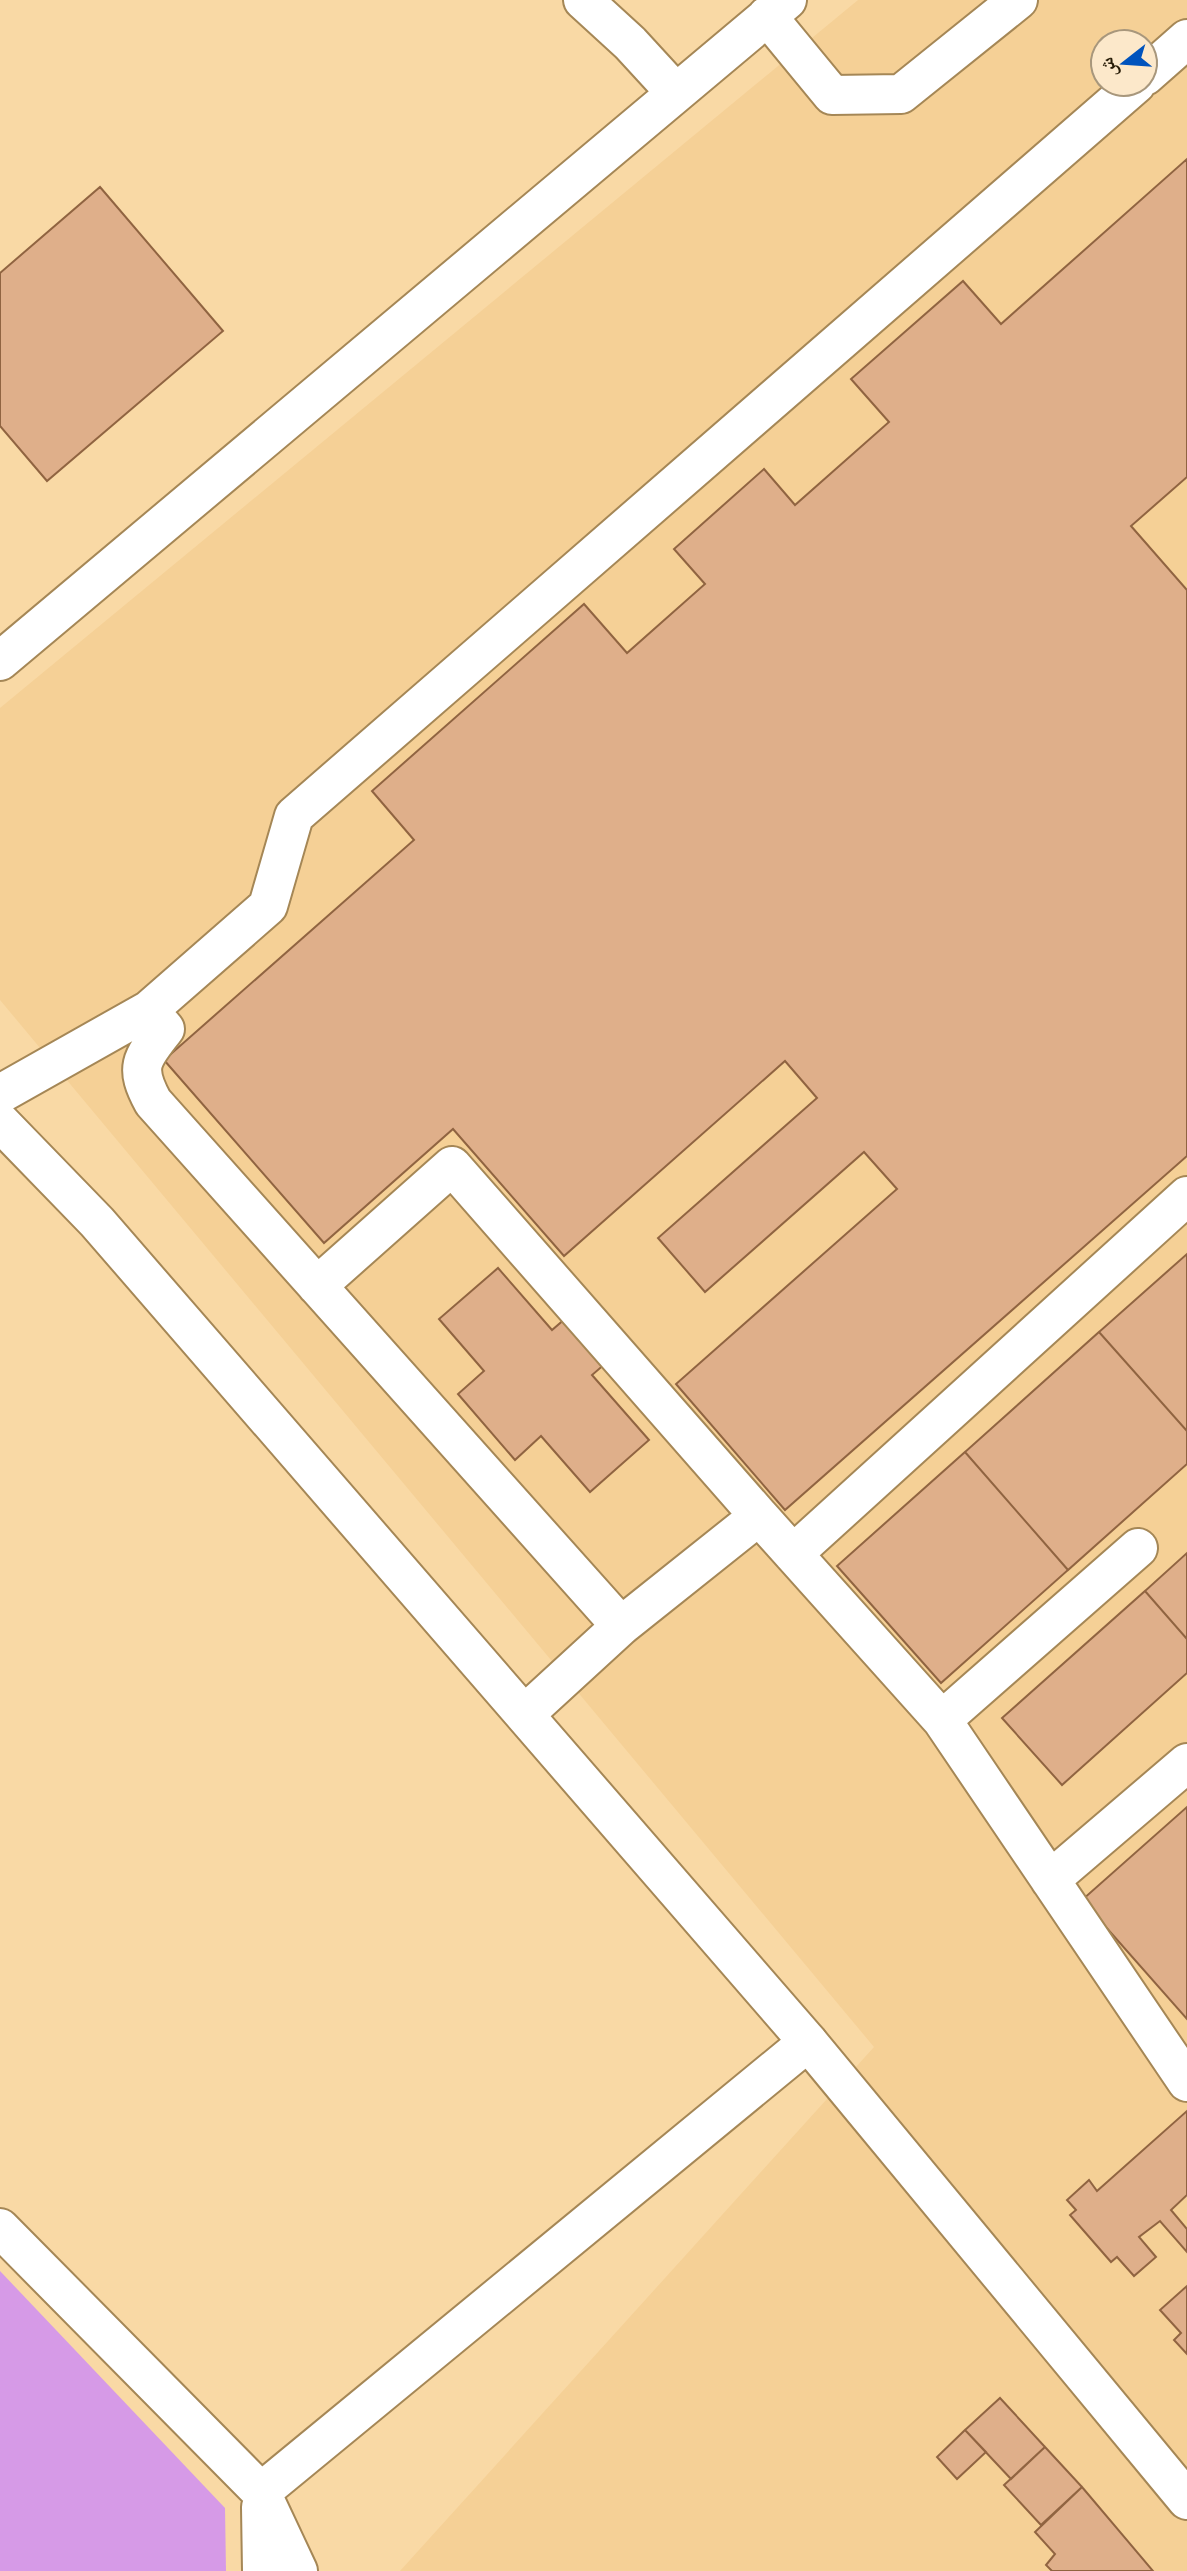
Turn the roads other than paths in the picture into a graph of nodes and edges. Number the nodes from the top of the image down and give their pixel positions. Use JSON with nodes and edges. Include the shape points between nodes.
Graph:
{"nodes":[{"id":1,"x":583,"y":0,"type":"edge"},
{"id":2,"x":1018,"y":0,"type":"edge"},
{"id":3,"x":777,"y":8,"type":"edge"},
{"id":4,"x":1187,"y":39,"type":"edge"},
{"id":5,"x":1159,"y":64,"type":"edge"},
{"id":6,"x":675,"y":92,"type":"junction"},
{"id":7,"x":1120,"y":98,"type":"edge"},
{"id":8,"x":0,"y":661,"type":"edge"},
{"id":9,"x":149,"y":1010,"type":"junction"},
{"id":10,"x":0,"y":1094,"type":"edge"},
{"id":11,"x":0,"y":1122,"type":"edge"},
{"id":12,"x":1187,"y":1196,"type":"edge"},
{"id":13,"x":317,"y":1286,"type":"junction"},
{"id":14,"x":759,"y":1516,"type":"junction"},
{"id":15,"x":1138,"y":1548,"type":"dead end"},
{"id":16,"x":793,"y":1554,"type":"junction"},
{"id":17,"x":621,"y":1626,"type":"junction"},
{"id":18,"x":525,"y":1714,"type":"junction"},
{"id":19,"x":942,"y":1720,"type":"junction"},
{"id":20,"x":1187,"y":1763,"type":"edge"},
{"id":21,"x":1050,"y":1880,"type":"junction"},
{"id":22,"x":808,"y":2042,"type":"junction"},
{"id":23,"x":1187,"y":2082,"type":"edge"},
{"id":24,"x":0,"y":2228,"type":"edge"},
{"id":25,"x":261,"y":2492,"type":"junction"},
{"id":26,"x":1187,"y":2500,"type":"edge"},
{"id":27,"x":262,"y":2571,"type":"edge"},
{"id":28,"x":298,"y":2571,"type":"edge"}],
"edges":[{"from":1,"to":6,"type":"street"},
{"from":2,"to":3,"type":"street","via":[[901,94],[832,95]]},
{"from":3,"to":6,"type":"street"},
{"from":4,"to":5,"type":"street"},
{"from":6,"to":8,"type":"street"},
{"from":7,"to":9,"type":"street","via":[[295,816],[268,906]]},
{"from":9,"to":10,"type":"street"},
{"from":9,"to":13,"type":"street","via":[[165,1029],[144,1055],[141,1080],[153,1102]]},
{"from":11,"to":18,"type":"street","via":[[97,1222]]},
{"from":12,"to":16,"type":"street"},
{"from":13,"to":14,"type":"street","via":[[452,1166]]},
{"from":13,"to":17,"type":"street"},
{"from":14,"to":16,"type":"street"},
{"from":14,"to":17,"type":"street"},
{"from":15,"to":19,"type":"street"},
{"from":16,"to":19,"type":"street"},
{"from":17,"to":18,"type":"street"},
{"from":18,"to":22,"type":"street"},
{"from":19,"to":21,"type":"street"},
{"from":20,"to":21,"type":"street"},
{"from":21,"to":23,"type":"street"},
{"from":22,"to":25,"type":"street"},
{"from":22,"to":26,"type":"street"},
{"from":24,"to":25,"type":"street"},
{"from":25,"to":27,"type":"street"},
{"from":25,"to":28,"type":"street"}]}
